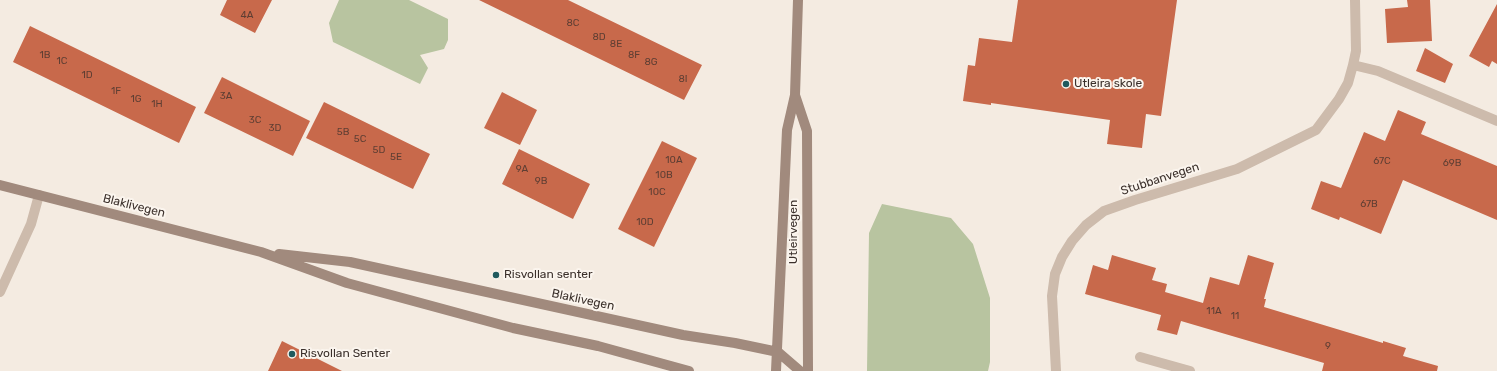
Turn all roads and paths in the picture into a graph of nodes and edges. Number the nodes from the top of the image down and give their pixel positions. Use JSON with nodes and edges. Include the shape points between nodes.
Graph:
{"nodes":[{"id":1,"x":798,"y":0,"type":"edge"},
{"id":2,"x":1355,"y":0,"type":"edge"},
{"id":3,"x":1354,"y":65,"type":"junction"},
{"id":4,"x":795,"y":95,"type":"junction"},
{"id":5,"x":1497,"y":121,"type":"edge"},
{"id":6,"x":0,"y":185,"type":"edge"},
{"id":7,"x":39,"y":195,"type":"junction"},
{"id":8,"x":261,"y":252,"type":"junction"},
{"id":9,"x":0,"y":292,"type":"edge"},
{"id":10,"x":778,"y":352,"type":"junction"},
{"id":11,"x":1140,"y":357,"type":"dead end"},
{"id":12,"x":689,"y":371,"type":"edge"},
{"id":13,"x":776,"y":371,"type":"edge"},
{"id":14,"x":800,"y":371,"type":"edge"},
{"id":15,"x":808,"y":371,"type":"edge"},
{"id":16,"x":1056,"y":371,"type":"edge"},
{"id":17,"x":1190,"y":371,"type":"edge"}],
"edges":[{"from":1,"to":4,"type":"main road","name":"Utleirvegen"},
{"from":2,"to":3,"type":"street","name":"Stubbanvegen"},
{"from":3,"to":5,"type":"street","via":[[1378,71]]},
{"from":3,"to":16,"type":"street","name":"Stubbanvegen","via":[[1339,99],[1316,130],[1237,169],[1104,211],[1086,225],[1062,257],[1056,274],[1052,296]]},
{"from":4,"to":10,"type":"main road","name":"Utleirvegen","via":[[787,130]]},
{"from":4,"to":15,"type":"main road","name":"Utleirvegen","via":[[807,131]]},
{"from":6,"to":7,"type":"main road","name":"Blaklivegen"},
{"from":7,"to":8,"type":"main road","name":"Blaklivegen"},
{"from":7,"to":9,"type":"street","via":[[31,224]]},
{"from":8,"to":10,"type":"main road","name":"Blaklivegen","via":[[350,262],[683,335]]},
{"from":8,"to":12,"type":"main road","name":"Blaklivegen","via":[[347,283],[513,328],[598,346]]},
{"from":10,"to":13,"type":"main road","name":"Utleirvegen"},
{"from":10,"to":14,"type":"main road"},
{"from":11,"to":17,"type":"street"}]}
